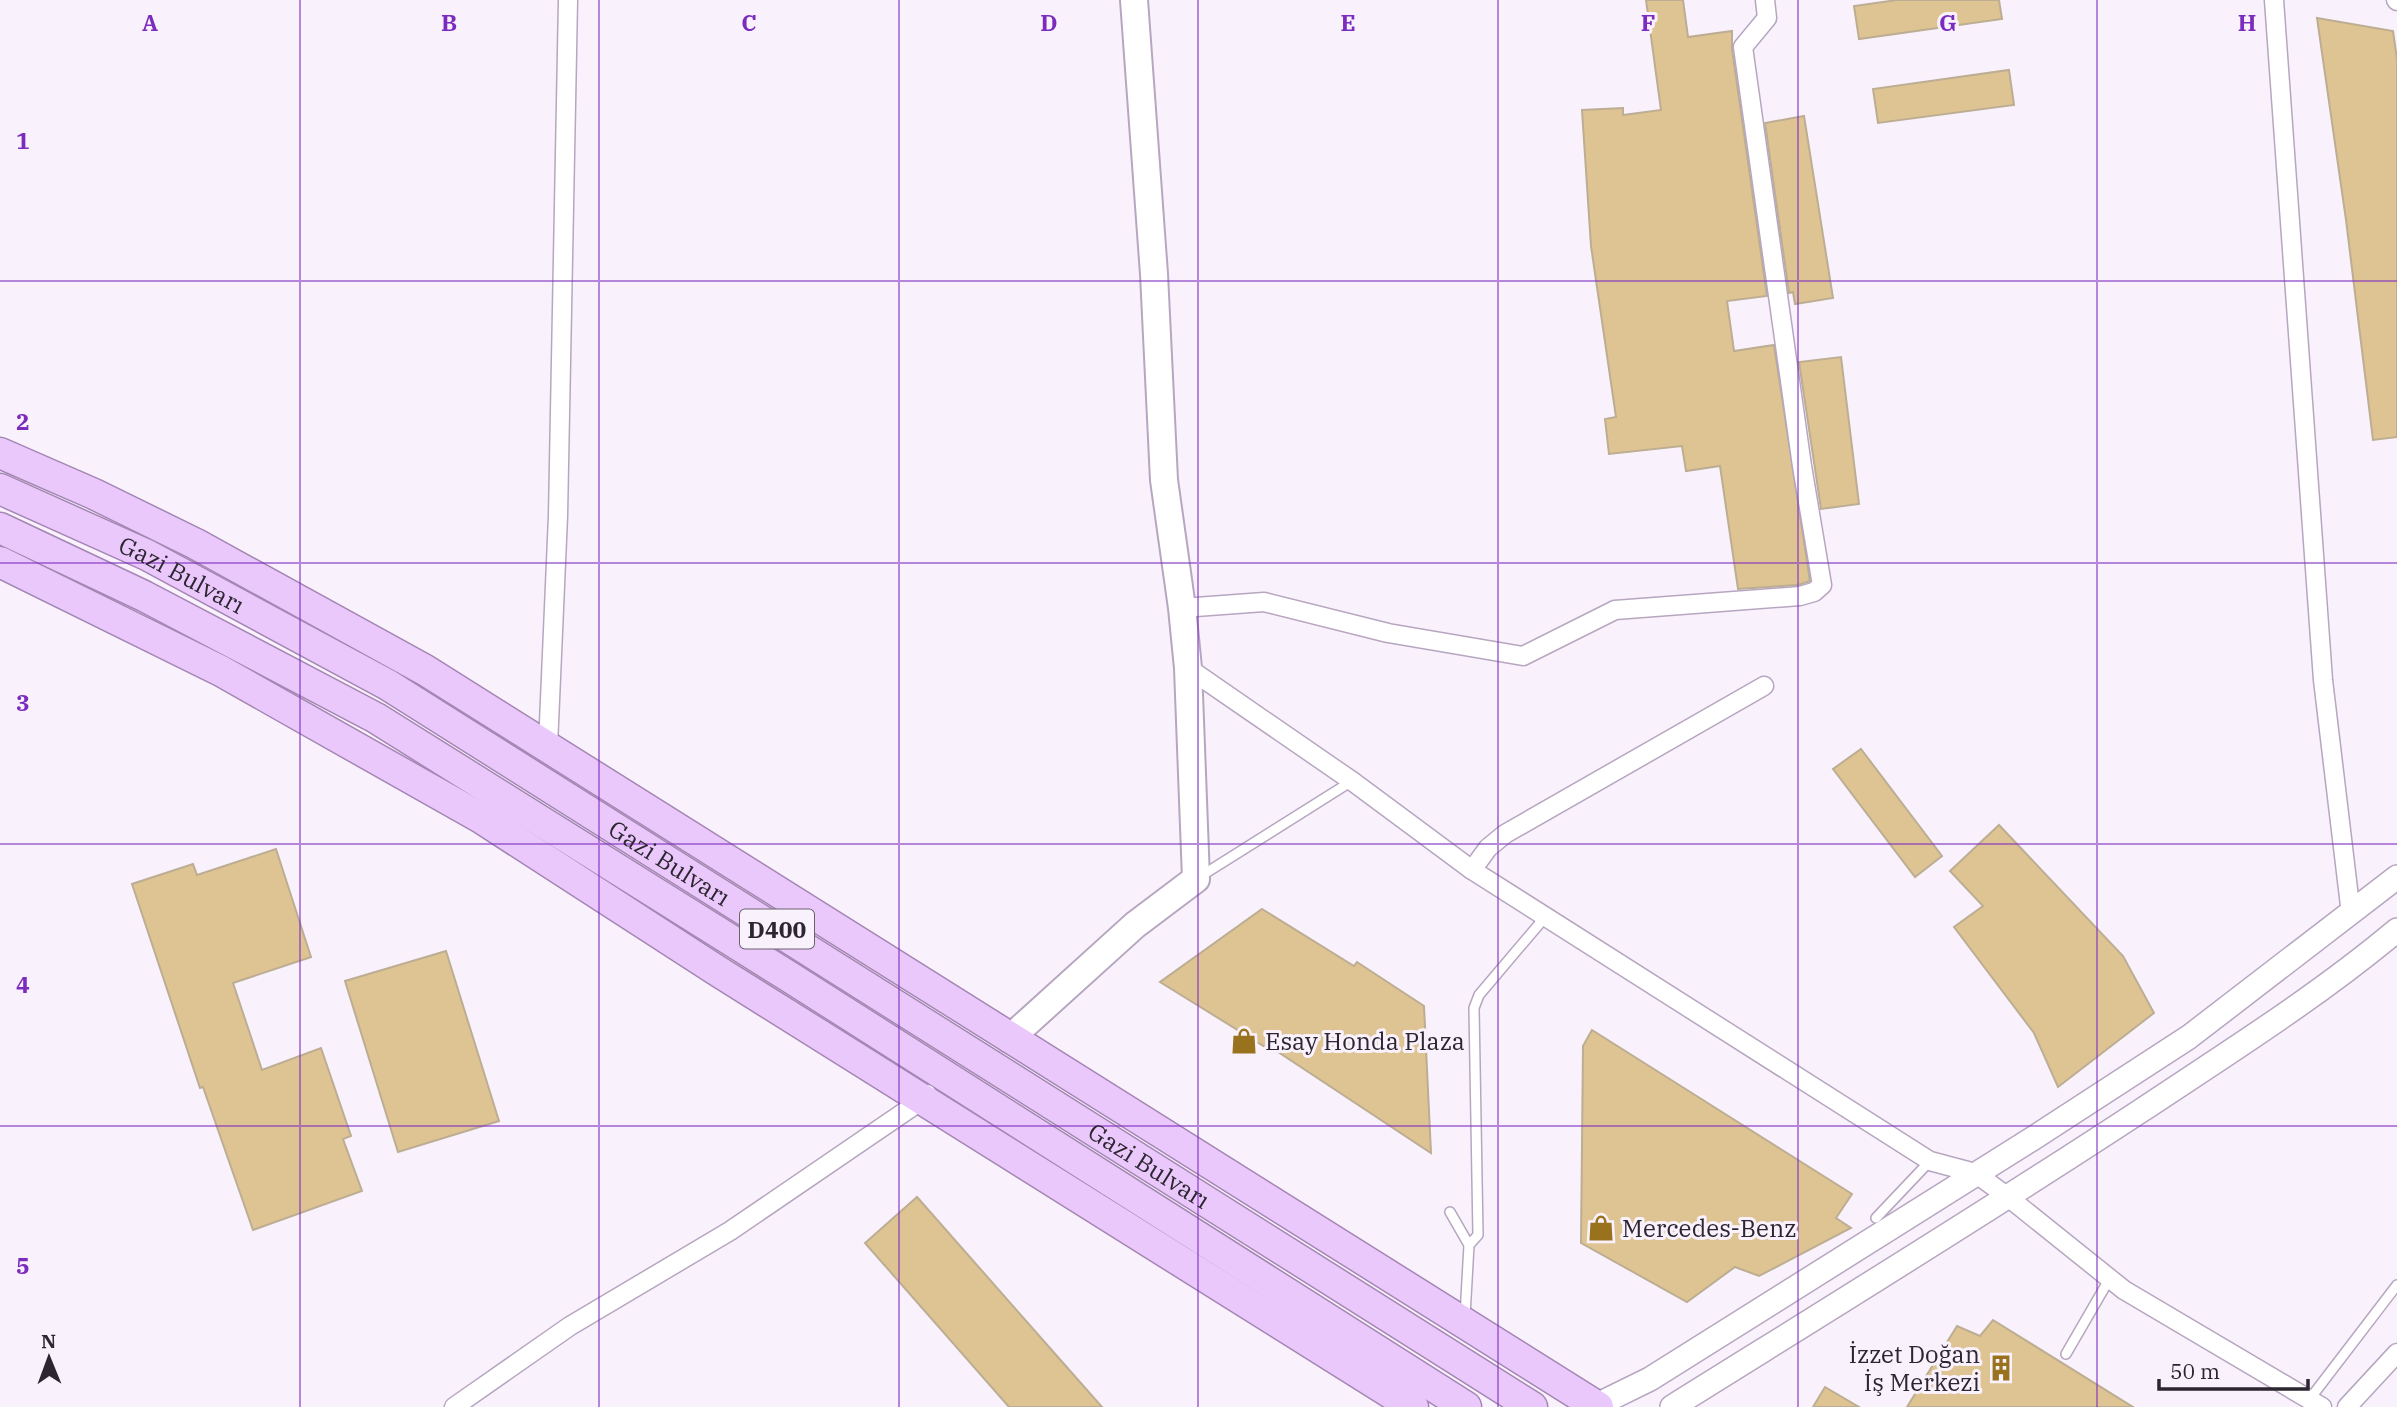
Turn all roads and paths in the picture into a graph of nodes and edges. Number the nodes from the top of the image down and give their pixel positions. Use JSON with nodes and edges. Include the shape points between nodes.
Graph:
{"nodes":[{"id":1,"x":568,"y":0,"type":"edge"},
{"id":2,"x":1134,"y":0,"type":"edge"},
{"id":3,"x":1765,"y":0,"type":"edge"},
{"id":4,"x":2274,"y":0,"type":"edge"},
{"id":5,"x":0,"y":453,"type":"edge"},
{"id":6,"x":0,"y":489,"type":"edge"},
{"id":7,"x":0,"y":528,"type":"edge"},
{"id":8,"x":0,"y":562,"type":"edge"},
{"id":9,"x":1182,"y":608,"type":"junction"},
{"id":10,"x":1188,"y":668,"type":"junction"},
{"id":11,"x":1764,"y":686,"type":"dead end"},
{"id":12,"x":548,"y":746,"type":"junction"},
{"id":13,"x":1352,"y":781,"type":"junction"},
{"id":14,"x":1472,"y":870,"type":"junction"},
{"id":15,"x":2397,"y":877,"type":"edge"},
{"id":16,"x":1196,"y":879,"type":"junction"},
{"id":17,"x":2351,"y":914,"type":"junction"},
{"id":18,"x":1546,"y":916,"type":"junction"},
{"id":19,"x":2397,"y":930,"type":"edge"},
{"id":20,"x":1009,"y":1039,"type":"junction"},
{"id":21,"x":941,"y":1074,"type":"junction"},
{"id":22,"x":922,"y":1100,"type":"junction"},
{"id":23,"x":1930,"y":1161,"type":"junction"},
{"id":24,"x":1975,"y":1173,"type":"junction"},
{"id":25,"x":2008,"y":1197,"type":"junction"},
{"id":26,"x":1450,"y":1212,"type":"dead end"},
{"id":27,"x":1876,"y":1218,"type":"dead end"},
{"id":28,"x":1469,"y":1245,"type":"junction"},
{"id":29,"x":2110,"y":1278,"type":"junction"},
{"id":30,"x":2397,"y":1285,"type":"edge"},
{"id":31,"x":1464,"y":1325,"type":"junction"},
{"id":32,"x":2397,"y":1353,"type":"edge"},
{"id":33,"x":2066,"y":1354,"type":"dead end"},
{"id":34,"x":2316,"y":1403,"type":"edge"},
{"id":35,"x":1597,"y":1406,"type":"edge"},
{"id":36,"x":454,"y":1407,"type":"edge"},
{"id":37,"x":1413,"y":1407,"type":"edge"},
{"id":38,"x":1466,"y":1407,"type":"edge"},
{"id":39,"x":1532,"y":1407,"type":"edge"},
{"id":40,"x":1672,"y":1407,"type":"edge"},
{"id":41,"x":2347,"y":1407,"type":"edge"}],
"edges":[{"from":1,"to":12,"type":"street","via":[[558,516]]},
{"from":2,"to":9,"type":"main road","via":[[1164,480]]},
{"from":3,"to":9,"type":"street","via":[[1767,18],[1742,47],[1822,585],[1800,596],[1615,610],[1523,656],[1388,633],[1264,602]]},
{"from":4,"to":17,"type":"street","via":[[2323,680]]},
{"from":5,"to":12,"type":"highway","via":[[196,544],[425,670]]},
{"from":6,"to":39,"type":"highway","name":"Gazi Bulvarı","number":"D400","via":[[147,555],[388,685]]},
{"from":7,"to":21,"type":"highway","name":"Gazi Bulvarı","number":"D400","via":[[144,596],[376,719]]},
{"from":8,"to":22,"type":"highway","via":[[221,671],[481,818]]},
{"from":9,"to":10,"type":"main road"},
{"from":10,"to":13,"type":"street"},
{"from":10,"to":16,"type":"main road"},
{"from":11,"to":14,"type":"street","via":[[1505,834]]},
{"from":12,"to":20,"type":"highway"},
{"from":13,"to":14,"type":"street"},
{"from":13,"to":16,"type":"lane"},
{"from":14,"to":18,"type":"street"},
{"from":15,"to":17,"type":"street"},
{"from":16,"to":20,"type":"main road","via":[[1135,925]]},
{"from":17,"to":24,"type":"street","via":[[2189,1038]]},
{"from":18,"to":23,"type":"street"},
{"from":18,"to":28,"type":"lane","via":[[1479,995],[1474,1007],[1478,1235]]},
{"from":19,"to":25,"type":"street","via":[[2264,1029]]},
{"from":20,"to":31,"type":"highway"},
{"from":21,"to":22,"type":"street"},
{"from":21,"to":38,"type":"highway","name":"Gazi Bulvarı","number":"D400"},
{"from":22,"to":36,"type":"street","via":[[730,1231],[570,1326]]},
{"from":22,"to":37,"type":"highway"},
{"from":23,"to":24,"type":"street"},
{"from":23,"to":27,"type":"lane"},
{"from":24,"to":25,"type":"street"},
{"from":24,"to":35,"type":"street","via":[[1650,1379]]},
{"from":25,"to":29,"type":"street"},
{"from":25,"to":40,"type":"street"},
{"from":26,"to":28,"type":"lane"},
{"from":28,"to":31,"type":"lane"},
{"from":29,"to":33,"type":"lane"},
{"from":29,"to":34,"type":"street","via":[[2123,1290]]},
{"from":30,"to":34,"type":"lane"},
{"from":31,"to":35,"type":"highway"},
{"from":32,"to":41,"type":"street"}]}
